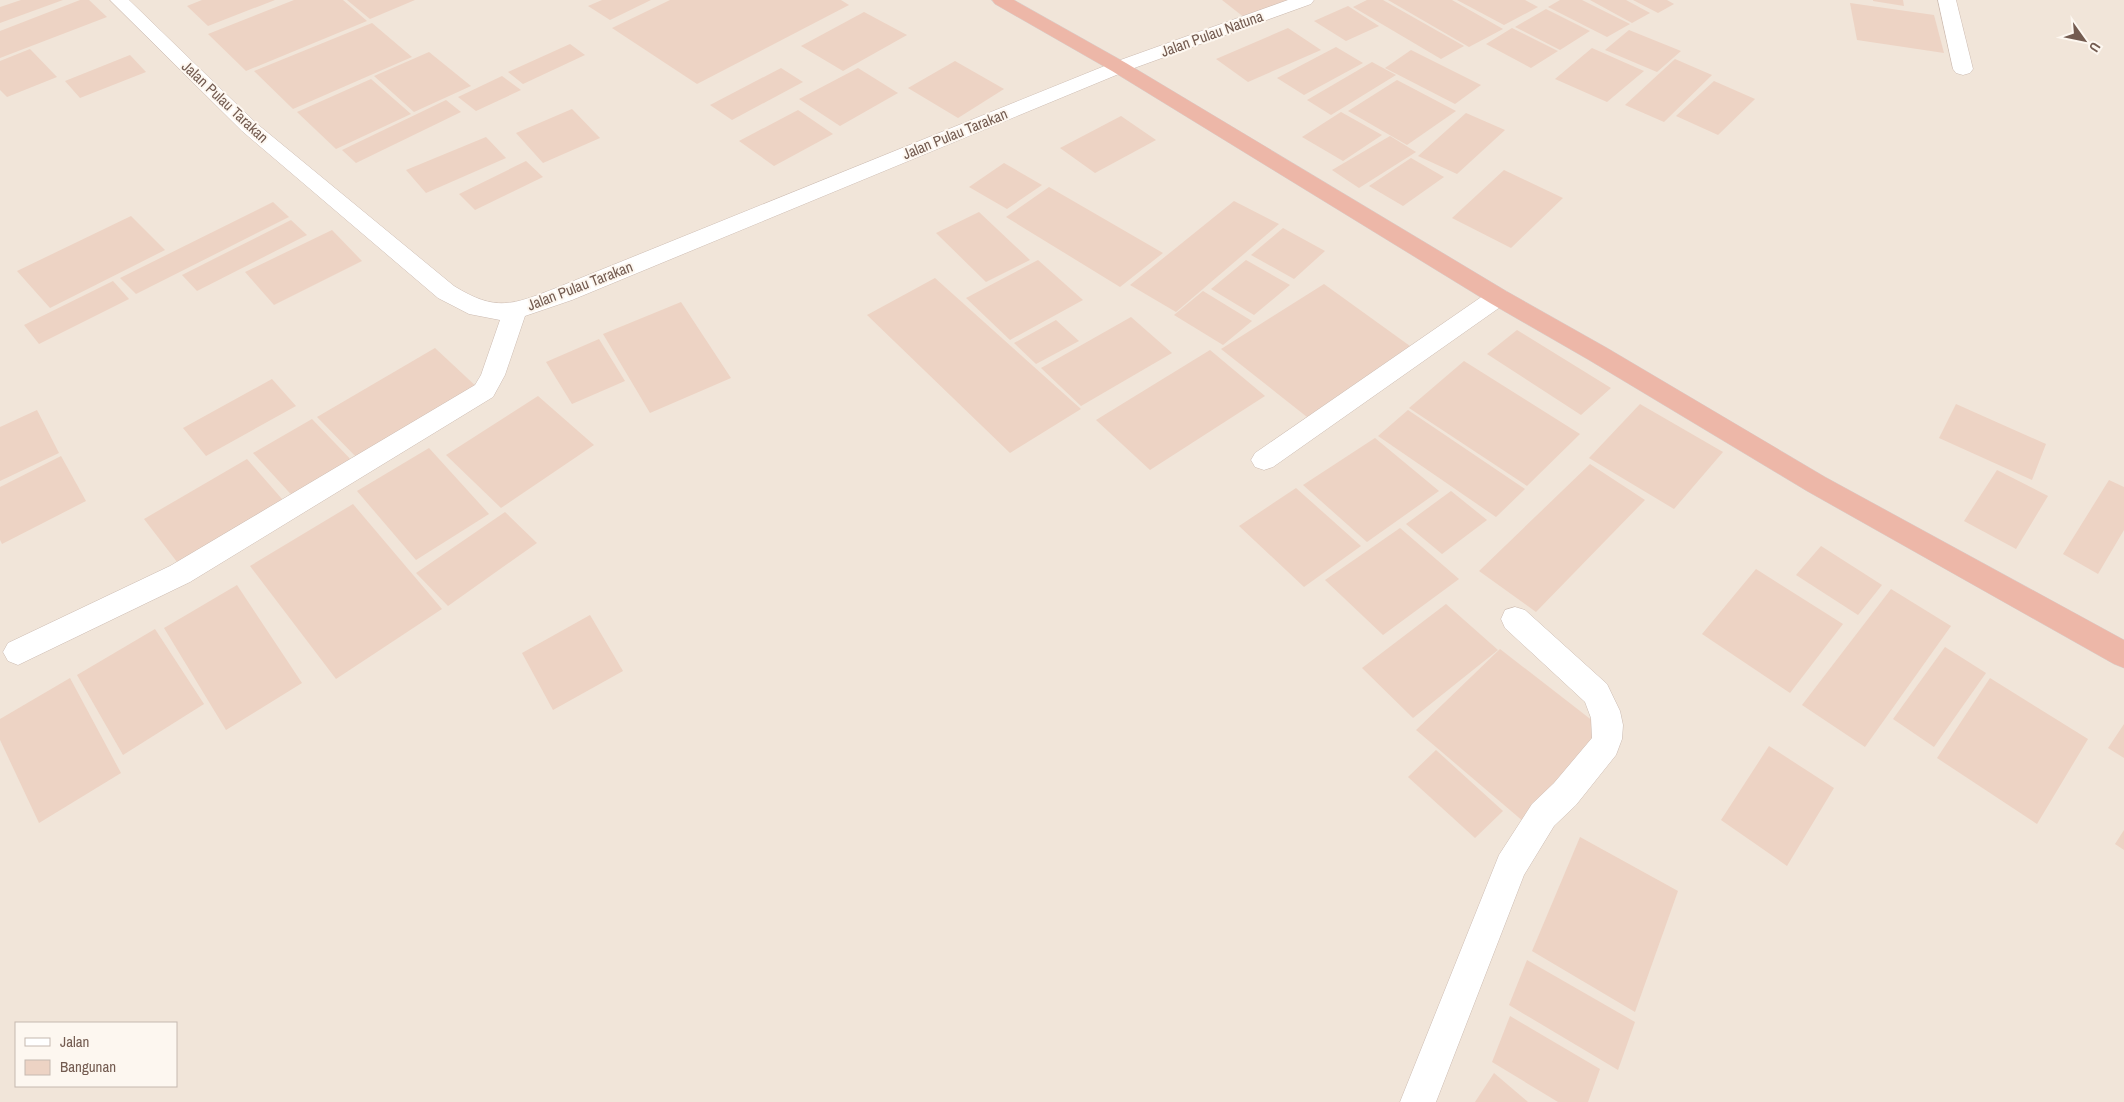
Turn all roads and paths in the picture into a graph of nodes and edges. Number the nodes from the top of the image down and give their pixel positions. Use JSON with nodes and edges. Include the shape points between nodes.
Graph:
{"nodes":[{"id":1,"x":119,"y":0,"type":"edge"},
{"id":2,"x":1002,"y":0,"type":"edge"},
{"id":3,"x":1305,"y":0,"type":"edge"},
{"id":4,"x":1947,"y":0,"type":"edge"},
{"id":5,"x":1119,"y":67,"type":"junction"},
{"id":6,"x":1963,"y":69,"type":"dead end"},
{"id":7,"x":1498,"y":297,"type":"junction"},
{"id":8,"x":515,"y":310,"type":"junction"},
{"id":9,"x":1264,"y":460,"type":"dead end"},
{"id":10,"x":1515,"y":619,"type":"dead end"},
{"id":11,"x":18,"y":652,"type":"dead end"},
{"id":12,"x":2124,"y":655,"type":"edge"},
{"id":13,"x":1418,"y":1102,"type":"edge"}],
"edges":[{"from":1,"to":8,"type":"street","name":"Jalan Pulau Tarakan","via":[[249,127],[446,292],[465,305],[482,310],[499,313]]},
{"from":2,"to":5,"type":"highway"},
{"from":3,"to":5,"type":"street","name":"Jalan Pulau Natuna"},
{"from":4,"to":6,"type":"street"},
{"from":5,"to":7,"type":"highway"},
{"from":5,"to":8,"type":"street","name":"Jalan Pulau Tarakan","via":[[564,294]]},
{"from":7,"to":9,"type":"street"},
{"from":7,"to":12,"type":"highway","via":[[1816,484]]},
{"from":8,"to":11,"type":"street","via":[[494,375],[484,391],[193,567]]},
{"from":10,"to":13,"type":"street","via":[[1596,693],[1603,706],[1608,739],[1565,794],[1543,816],[1511,866]]}]}
